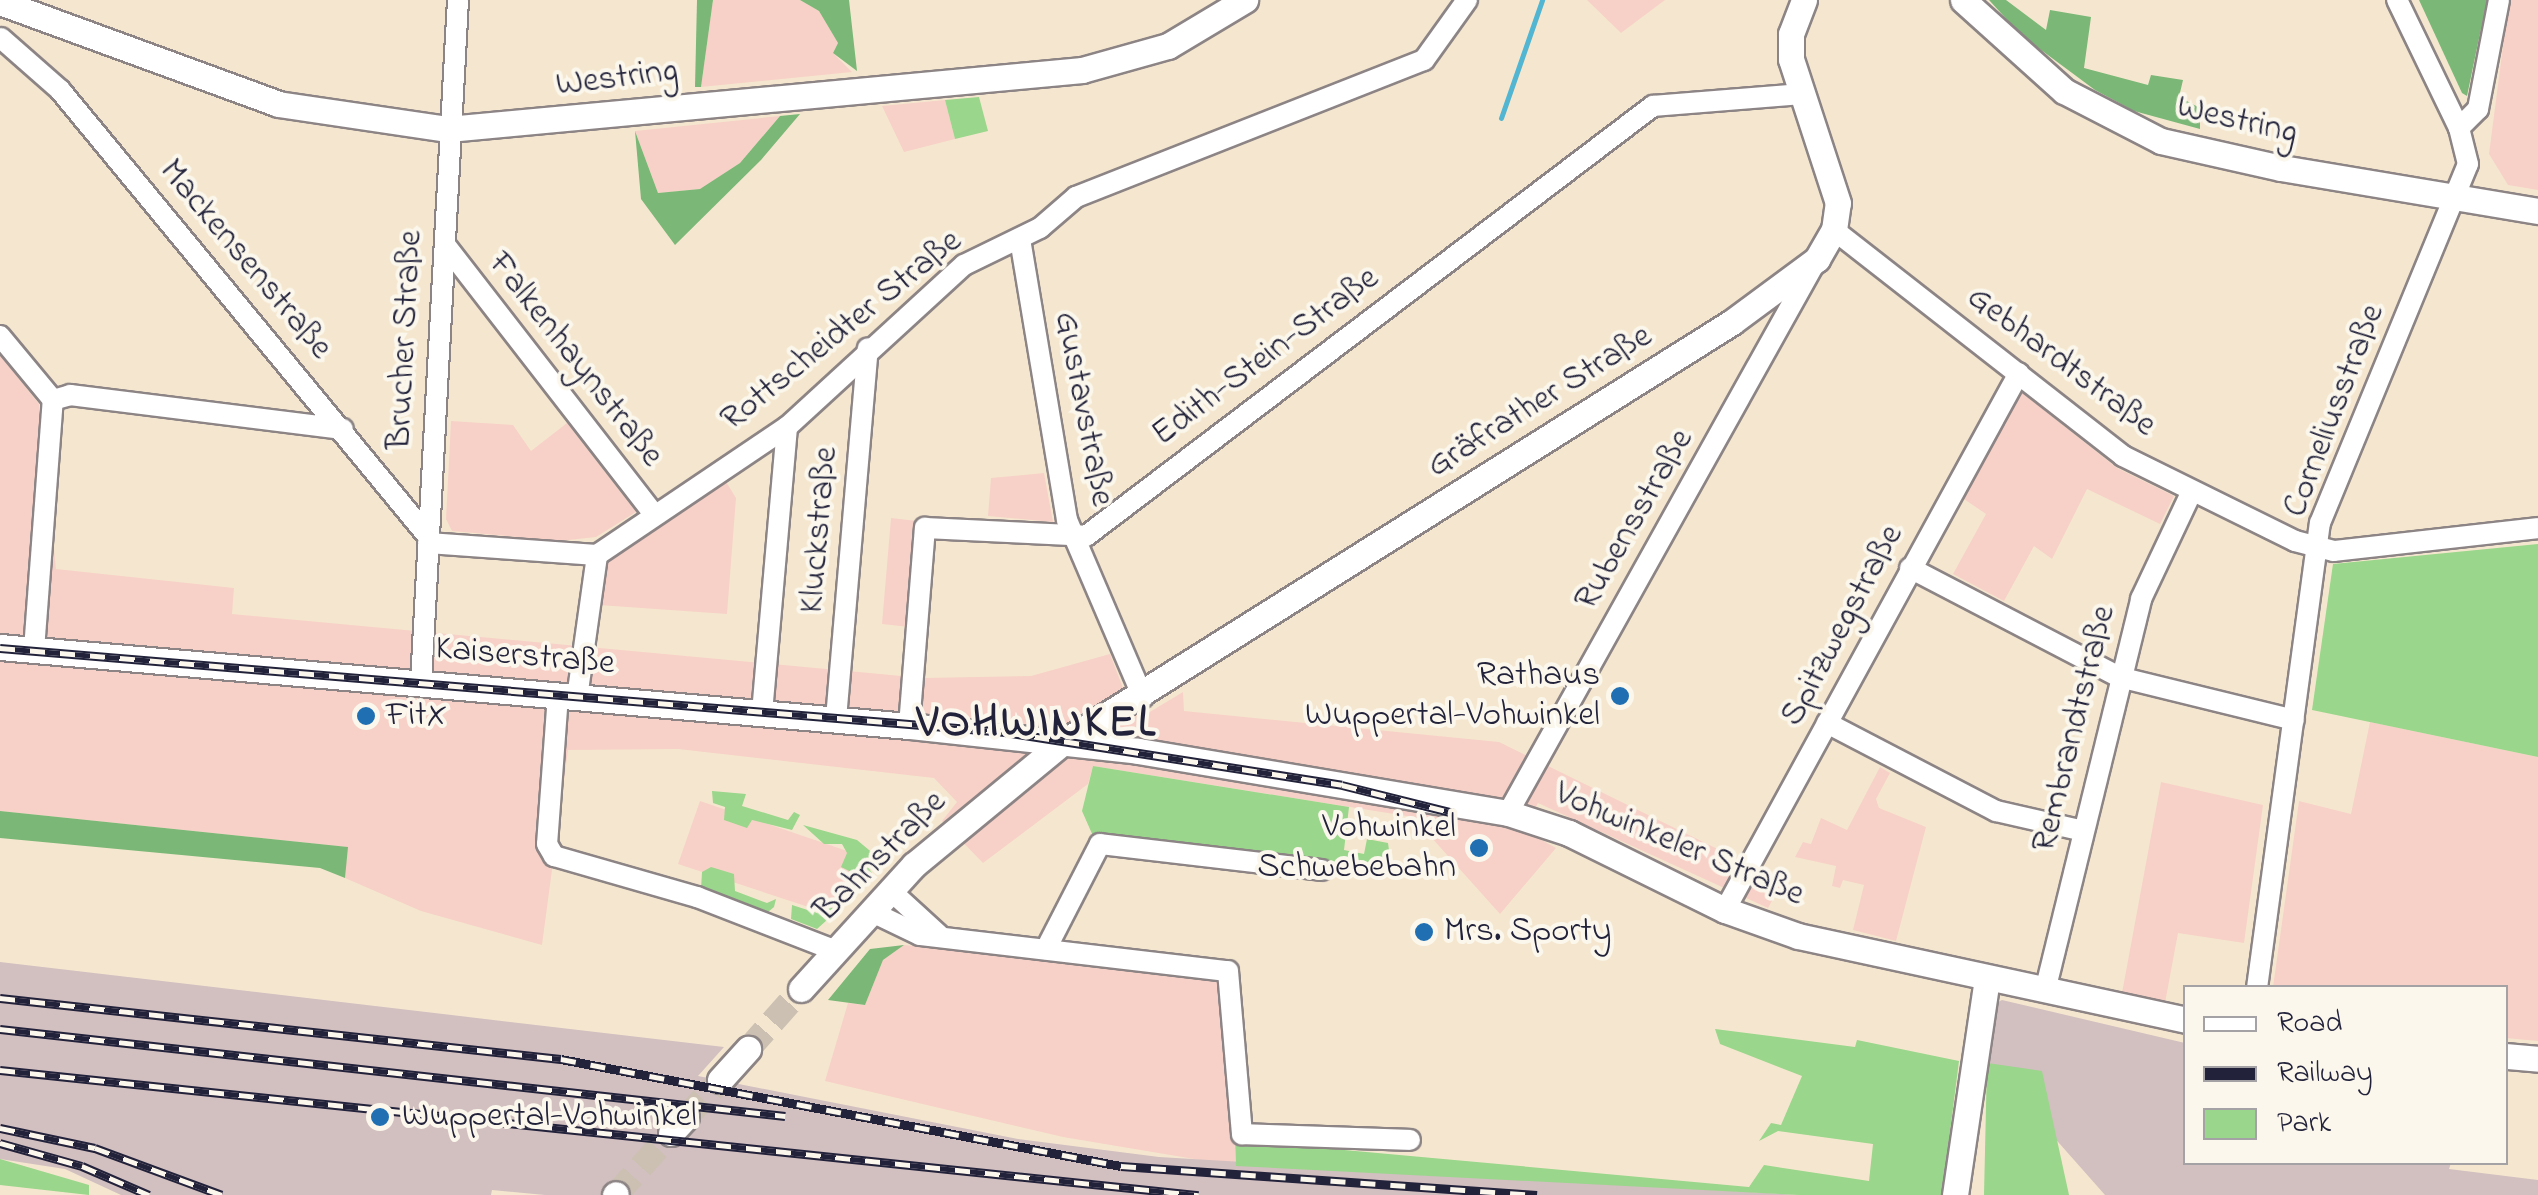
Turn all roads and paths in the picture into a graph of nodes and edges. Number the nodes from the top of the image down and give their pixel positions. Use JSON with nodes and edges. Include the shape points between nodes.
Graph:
{"nodes":[{"id":1,"x":458,"y":0,"type":"edge"},
{"id":2,"x":1245,"y":0,"type":"edge"},
{"id":3,"x":1468,"y":0,"type":"edge"},
{"id":4,"x":1804,"y":0,"type":"edge"},
{"id":5,"x":1963,"y":0,"type":"edge"},
{"id":6,"x":2397,"y":0,"type":"edge"},
{"id":7,"x":2498,"y":0,"type":"edge"},
{"id":8,"x":0,"y":2,"type":"edge"},
{"id":9,"x":50,"y":12,"type":"edge"},
{"id":10,"x":1,"y":38,"type":"edge"},
{"id":11,"x":1802,"y":94,"type":"junction"},
{"id":12,"x":2460,"y":128,"type":"junction"},
{"id":13,"x":448,"y":129,"type":"junction"},
{"id":14,"x":2456,"y":194,"type":"junction"},
{"id":15,"x":2538,"y":210,"type":"edge"},
{"id":16,"x":1834,"y":230,"type":"junction"},
{"id":17,"x":1020,"y":239,"type":"junction"},
{"id":18,"x":446,"y":246,"type":"junction"},
{"id":19,"x":1817,"y":259,"type":"junction"},
{"id":20,"x":0,"y":336,"type":"edge"},
{"id":21,"x":868,"y":348,"type":"junction"},
{"id":22,"x":2019,"y":373,"type":"junction"},
{"id":23,"x":53,"y":400,"type":"junction"},
{"id":24,"x":787,"y":427,"type":"junction"},
{"id":25,"x":342,"y":429,"type":"junction"},
{"id":26,"x":2192,"y":491,"type":"junction"},
{"id":27,"x":654,"y":513,"type":"junction"},
{"id":28,"x":2538,"y":528,"type":"edge"},
{"id":29,"x":1076,"y":535,"type":"junction"},
{"id":30,"x":427,"y":539,"type":"junction"},
{"id":31,"x":2318,"y":547,"type":"junction"},
{"id":32,"x":597,"y":555,"type":"junction"},
{"id":33,"x":1910,"y":568,"type":"junction"},
{"id":34,"x":0,"y":647,"type":"edge"},
{"id":35,"x":34,"y":650,"type":"junction"},
{"id":36,"x":2120,"y":677,"type":"junction"},
{"id":37,"x":422,"y":683,"type":"junction"},
{"id":38,"x":568,"y":696,"type":"junction"},
{"id":39,"x":1142,"y":697,"type":"junction"},
{"id":40,"x":762,"y":713,"type":"junction"},
{"id":41,"x":836,"y":719,"type":"junction"},
{"id":42,"x":2294,"y":720,"type":"junction"},
{"id":43,"x":1828,"y":723,"type":"junction"},
{"id":44,"x":909,"y":726,"type":"junction"},
{"id":45,"x":1063,"y":743,"type":"junction"},
{"id":46,"x":1508,"y":813,"type":"junction"},
{"id":47,"x":2082,"y":831,"type":"junction"},
{"id":48,"x":1322,"y":870,"type":"dead end"},
{"id":49,"x":891,"y":891,"type":"junction"},
{"id":50,"x":1725,"y":910,"type":"junction"},
{"id":51,"x":872,"y":912,"type":"junction"},
{"id":52,"x":939,"y":935,"type":"junction"},
{"id":53,"x":1046,"y":949,"type":"junction"},
{"id":54,"x":836,"y":950,"type":"junction"},
{"id":55,"x":1987,"y":978,"type":"junction"},
{"id":56,"x":2257,"y":985,"type":"edge"},
{"id":57,"x":801,"y":989,"type":"tunnel mouth"},
{"id":58,"x":2045,"y":991,"type":"junction"},
{"id":59,"x":2183,"y":1019,"type":"edge"},
{"id":60,"x":748,"y":1049,"type":"tunnel mouth"},
{"id":61,"x":2508,"y":1056,"type":"edge"},
{"id":62,"x":2538,"y":1059,"type":"edge"},
{"id":63,"x":720,"y":1080,"type":"tunnel mouth"},
{"id":64,"x":1410,"y":1140,"type":"dead end"},
{"id":65,"x":1955,"y":1195,"type":"edge"}],
"edges":[{"from":1,"to":13,"type":"street","name":"Brucher Straße"},
{"from":2,"to":13,"type":"main road","name":"Westring","via":[[1168,46],[1082,70]]},
{"from":3,"to":17,"type":"street","name":"Rottscheidter Straße","via":[[1424,60],[1076,197]]},
{"from":4,"to":11,"type":"main road","via":[[1790,46]]},
{"from":5,"to":14,"type":"main road","name":"Westring","via":[[2064,92],[2161,141],[2280,168]]},
{"from":6,"to":12,"type":"street","name":"Corneliusstraße"},
{"from":7,"to":12,"type":"street","via":[[2478,109]]},
{"from":8,"to":9,"type":"main road","name":"Westring"},
{"from":9,"to":13,"type":"main road","name":"Westring","via":[[278,104]]},
{"from":10,"to":25,"type":"street","name":"Mackensenstraße","via":[[60,90]]},
{"from":11,"to":16,"type":"main road","via":[[1835,190]]},
{"from":11,"to":29,"type":"street","name":"Edith-Stein-Straße","via":[[1653,106],[1086,536]]},
{"from":12,"to":14,"type":"street","name":"Corneliusstraße","via":[[2468,164]]},
{"from":13,"to":18,"type":"street","name":"Brucher Straße"},
{"from":14,"to":15,"type":"main road","name":"Westring"},
{"from":14,"to":31,"type":"street","name":"Corneliusstraße","via":[[2320,523]]},
{"from":16,"to":19,"type":"main road","name":"Gräfrather Straße"},
{"from":16,"to":22,"type":"street","name":"Gebhardtstraße"},
{"from":17,"to":21,"type":"street","name":"Rottscheidter Straße","via":[[964,265]]},
{"from":17,"to":29,"type":"street","name":"Gustavstraße","via":[[1051,440]]},
{"from":18,"to":27,"type":"street","name":"Falkenhaynstraße"},
{"from":18,"to":30,"type":"street","name":"Brucher Straße"},
{"from":19,"to":39,"type":"main road","name":"Gräfrather Straße","via":[[1732,322]]},
{"from":19,"to":46,"type":"street","name":"Rubensstraße"},
{"from":20,"to":23,"type":"street"},
{"from":21,"to":24,"type":"street","name":"Rottscheidter Straße"},
{"from":21,"to":41,"type":"street","name":"Kluckstraße"},
{"from":22,"to":26,"type":"street","name":"Gebhardtstraße","via":[[2123,456]]},
{"from":22,"to":33,"type":"street","name":"Spitzwegstraße"},
{"from":23,"to":25,"type":"street","via":[[70,396]]},
{"from":23,"to":35,"type":"street"},
{"from":24,"to":27,"type":"street","name":"Rottscheidter Straße"},
{"from":24,"to":40,"type":"street"},
{"from":25,"to":30,"type":"street","name":"Mackensenstraße"},
{"from":26,"to":31,"type":"street","name":"Gebhardtstraße"},
{"from":26,"to":36,"type":"street","name":"Rembrandtstraße","via":[[2141,599]]},
{"from":27,"to":32,"type":"street","name":"Rottscheidter Straße"},
{"from":28,"to":31,"type":"street","via":[[2334,551]]},
{"from":29,"to":39,"type":"street","name":"Gustavstraße"},
{"from":29,"to":44,"type":"street","via":[[926,528]]},
{"from":30,"to":32,"type":"street"},
{"from":30,"to":37,"type":"street","name":"Brucher Straße"},
{"from":31,"to":42,"type":"street","name":"Corneliusstraße"},
{"from":32,"to":38,"type":"street"},
{"from":33,"to":36,"type":"street"},
{"from":33,"to":43,"type":"street","name":"Spitzwegstraße"},
{"from":34,"to":35,"type":"main road","name":"Kaiserstraße"},
{"from":35,"to":37,"type":"main road","name":"Kaiserstraße"},
{"from":36,"to":42,"type":"street"},
{"from":36,"to":47,"type":"street","name":"Rembrandtstraße"},
{"from":37,"to":38,"type":"main road","name":"Kaiserstraße"},
{"from":38,"to":40,"type":"main road","name":"Kaiserstraße"},
{"from":38,"to":54,"type":"street","via":[[554,762],[549,852],[760,918]]},
{"from":39,"to":45,"type":"main road","name":"Gräfrather Straße"},
{"from":40,"to":41,"type":"main road","name":"Kaiserstraße"},
{"from":41,"to":44,"type":"main road","name":"Kaiserstraße"},
{"from":42,"to":56,"type":"street","name":"Corneliusstraße"},
{"from":43,"to":47,"type":"street","via":[[1996,811]]},
{"from":43,"to":50,"type":"street","name":"Spitzwegstraße"},
{"from":44,"to":45,"type":"main road","name":"Kaiserstraße"},
{"from":45,"to":46,"type":"main road","name":"Vohwinkeler Straße"},
{"from":45,"to":49,"type":"main road","name":"Bahnstraße","via":[[946,836]]},
{"from":46,"to":50,"type":"main road","name":"Vohwinkeler Straße","via":[[1569,832]]},
{"from":47,"to":58,"type":"street","name":"Rembrandtstraße"},
{"from":48,"to":53,"type":"street","via":[[1100,844]]},
{"from":49,"to":51,"type":"main road","name":"Bahnstraße"},
{"from":49,"to":52,"type":"street"},
{"from":50,"to":55,"type":"main road","name":"Vohwinkeler Straße","via":[[1798,936]]},
{"from":51,"to":52,"type":"street","via":[[905,931]]},
{"from":51,"to":54,"type":"main road","name":"Bahnstraße"},
{"from":52,"to":53,"type":"street"},
{"from":53,"to":64,"type":"street","via":[[1228,970],[1242,1134]]},
{"from":54,"to":57,"type":"main road","name":"Bahnstraße"},
{"from":55,"to":58,"type":"main road","name":"Vohwinkeler Straße"},
{"from":55,"to":65,"type":"main road"},
{"from":58,"to":59,"type":"main road","name":"Vohwinkeler Straße"},
{"from":60,"to":63,"type":"main road"},
{"from":61,"to":62,"type":"main road"}]}
